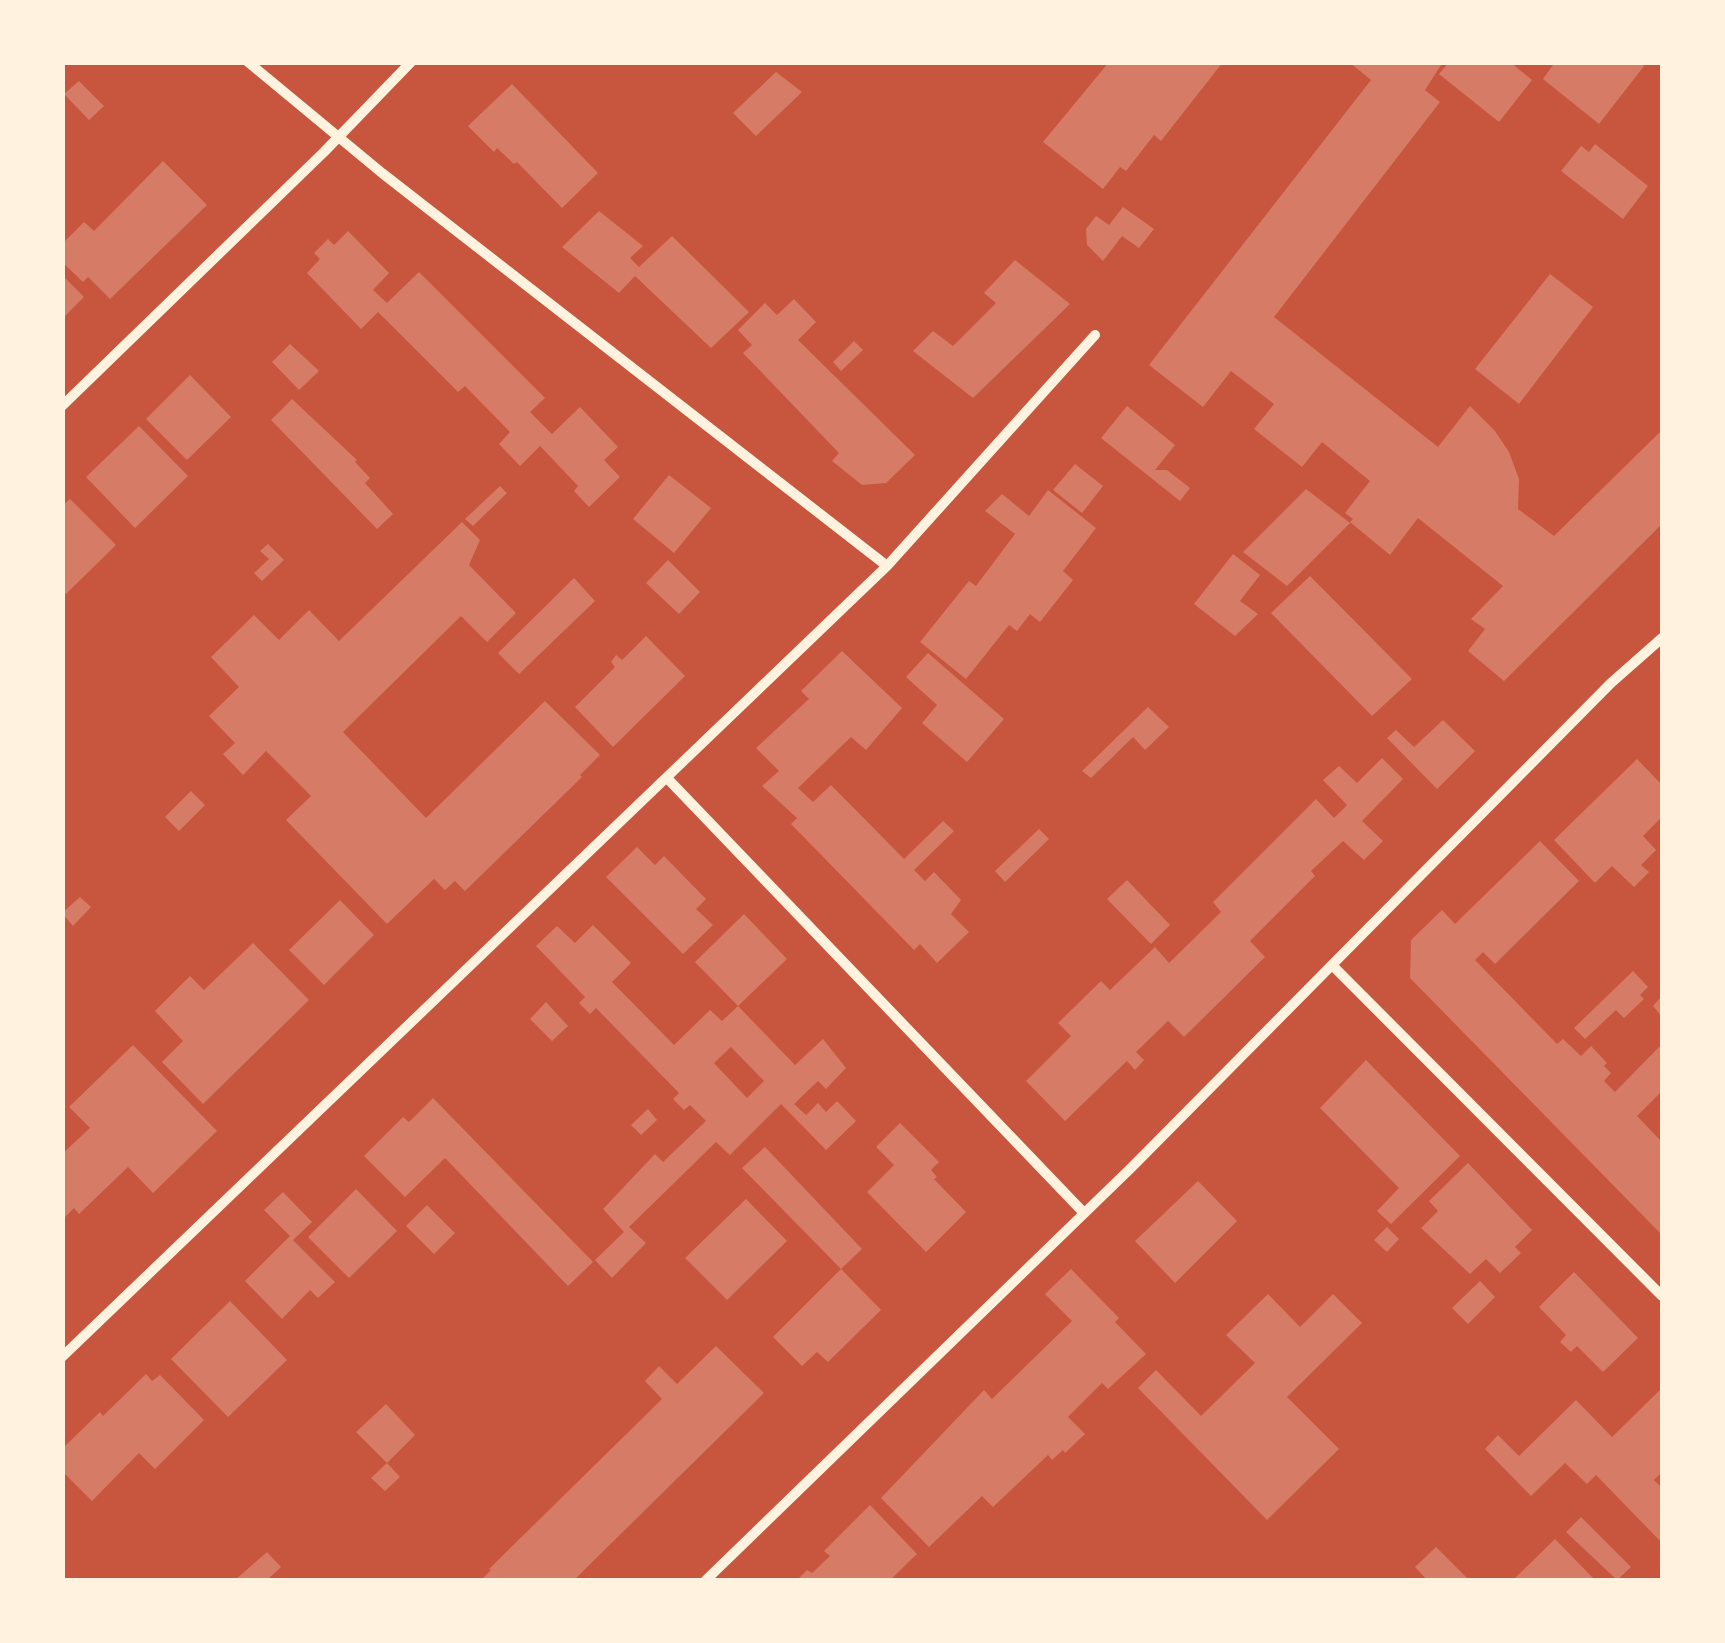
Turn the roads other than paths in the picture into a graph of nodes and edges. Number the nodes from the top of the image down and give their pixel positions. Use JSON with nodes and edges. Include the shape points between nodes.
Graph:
{"nodes":[{"id":1,"x":248,"y":62,"type":"edge"},
{"id":2,"x":411,"y":62,"type":"edge"},
{"id":3,"x":339,"y":137,"type":"junction"},
{"id":4,"x":1095,"y":335,"type":"dead end"},
{"id":5,"x":62,"y":406,"type":"edge"},
{"id":6,"x":886,"y":566,"type":"junction"},
{"id":7,"x":1662,"y":638,"type":"edge"},
{"id":8,"x":667,"y":778,"type":"junction"},
{"id":9,"x":1332,"y":965,"type":"junction"},
{"id":10,"x":1084,"y":1213,"type":"junction"},
{"id":11,"x":1662,"y":1296,"type":"edge"},
{"id":12,"x":62,"y":1357,"type":"edge"},
{"id":13,"x":706,"y":1580,"type":"edge"}],
"edges":[{"from":1,"to":3,"type":"street"},
{"from":2,"to":3,"type":"street"},
{"from":3,"to":5,"type":"street"},
{"from":3,"to":6,"type":"street"},
{"from":4,"to":6,"type":"street"},
{"from":6,"to":8,"type":"street"},
{"from":7,"to":9,"type":"street"},
{"from":8,"to":10,"type":"street"},
{"from":8,"to":12,"type":"street"},
{"from":9,"to":10,"type":"street"},
{"from":9,"to":11,"type":"street"},
{"from":10,"to":13,"type":"street"}]}
